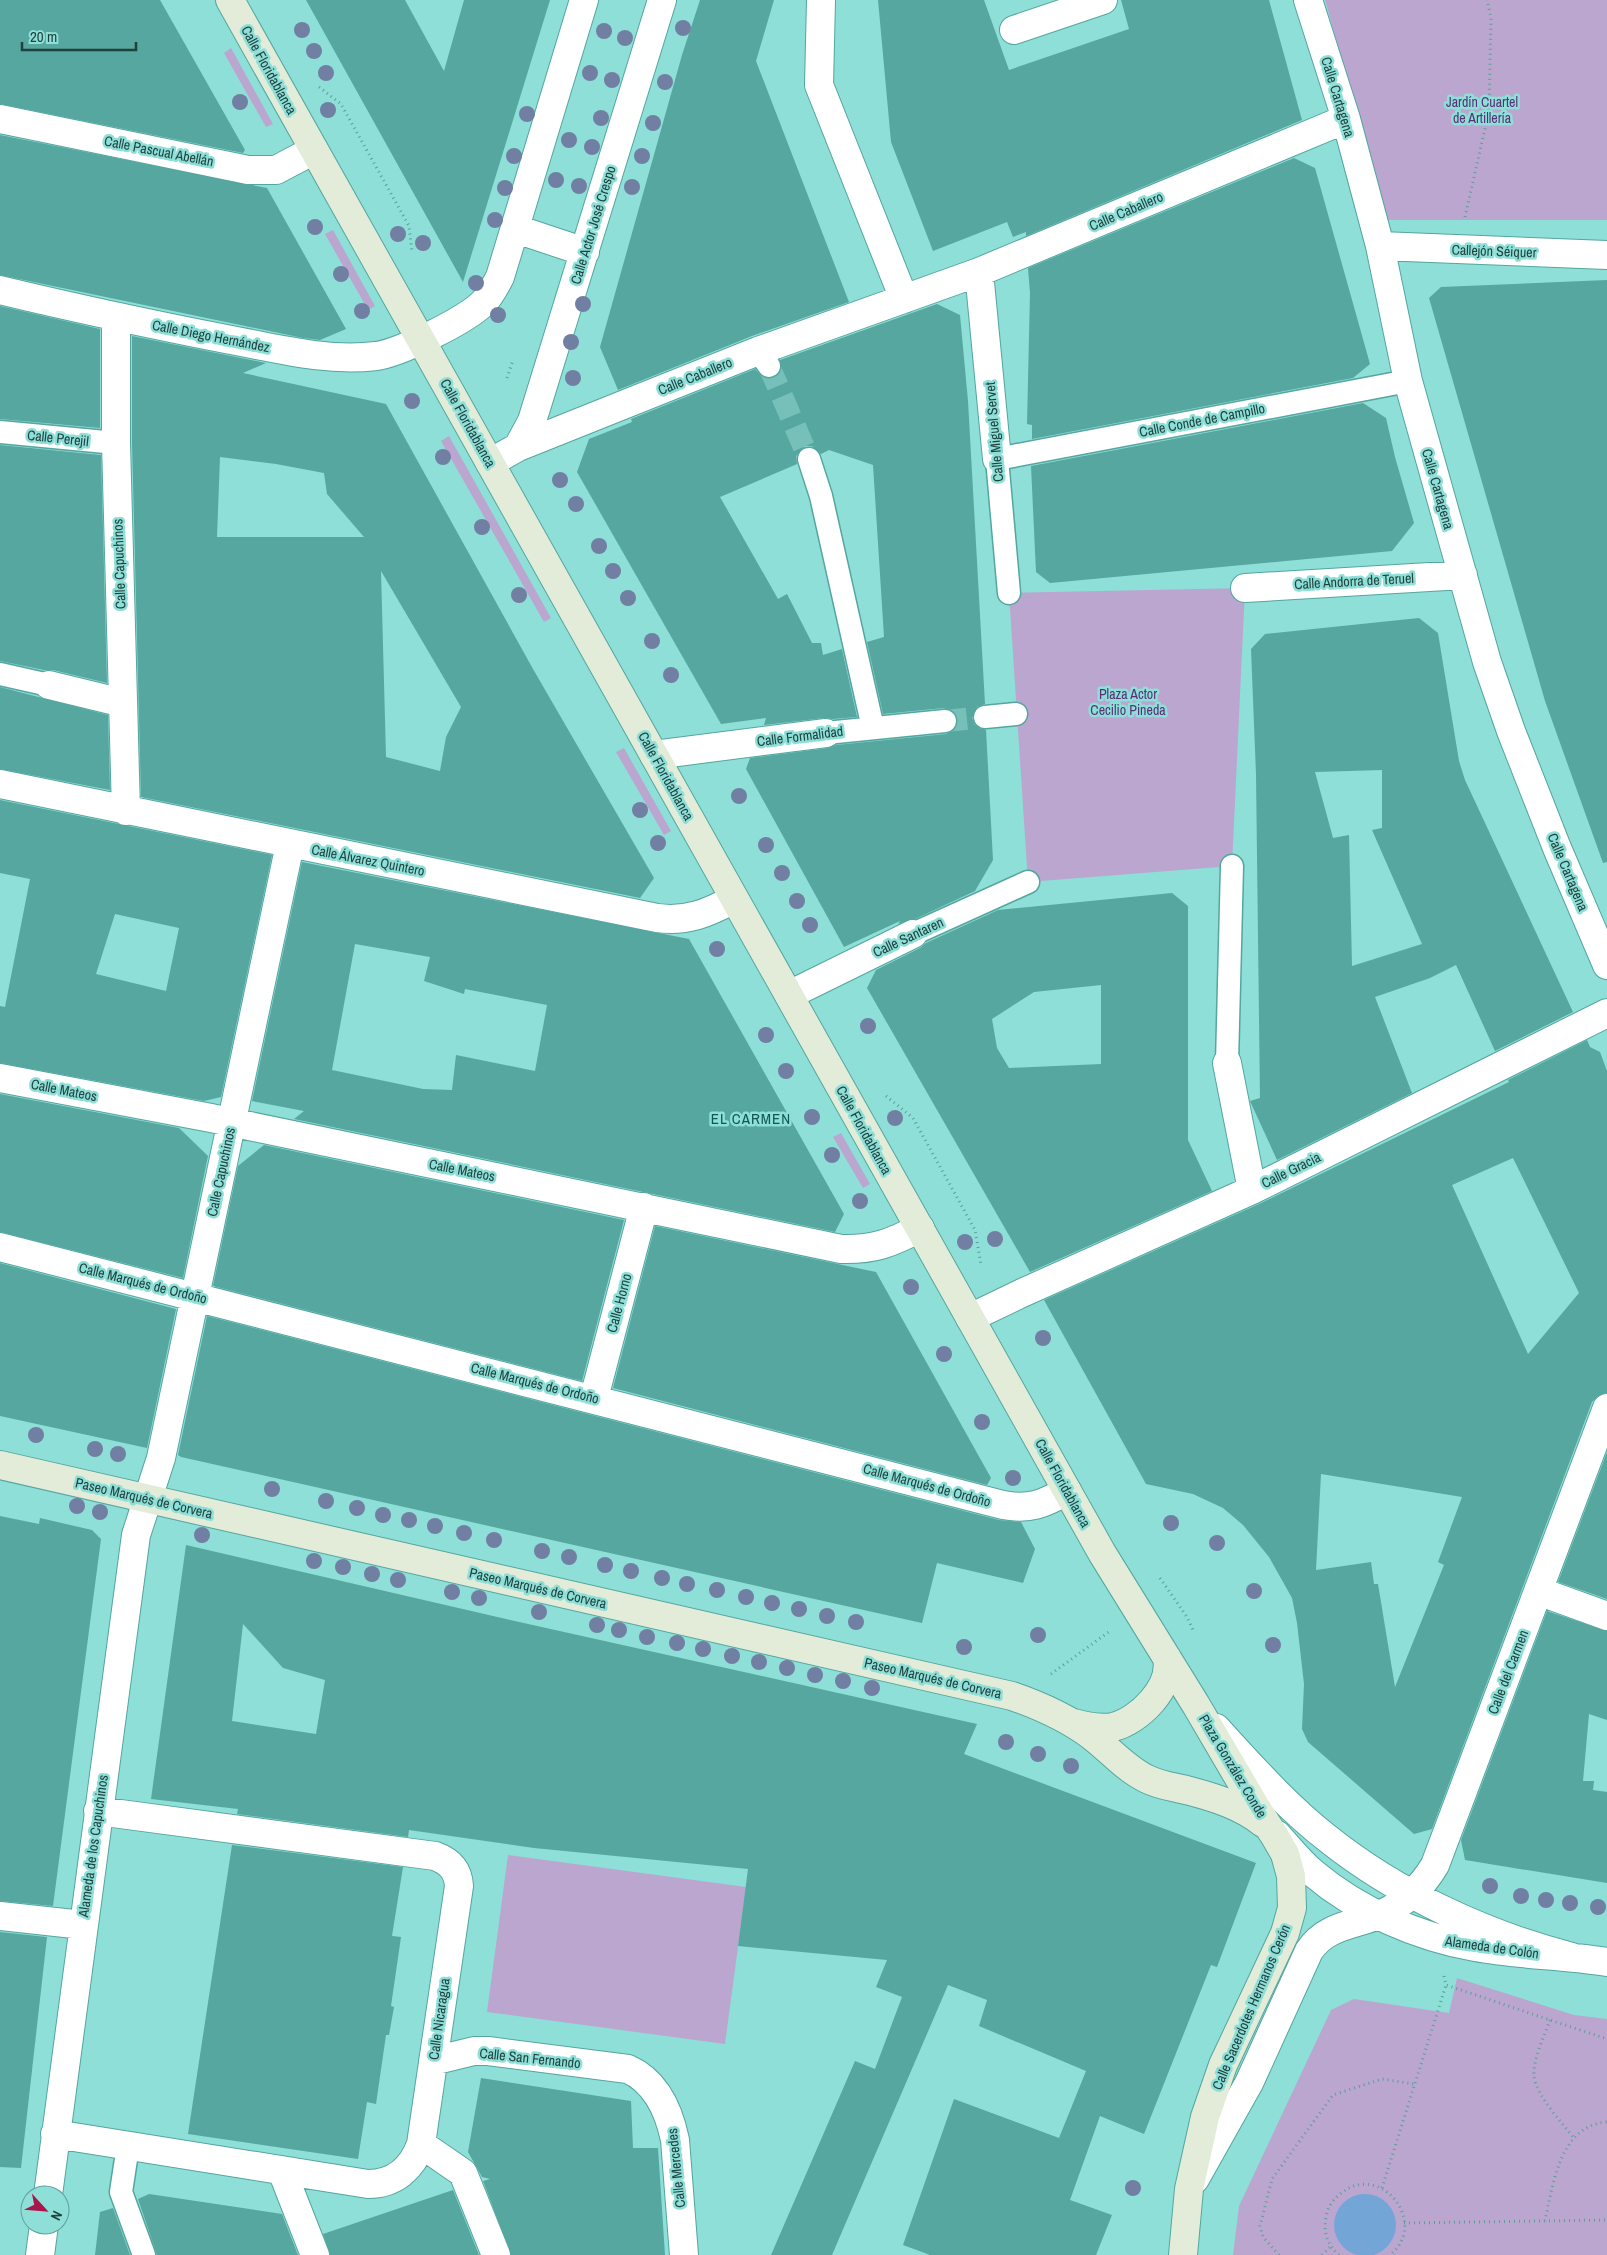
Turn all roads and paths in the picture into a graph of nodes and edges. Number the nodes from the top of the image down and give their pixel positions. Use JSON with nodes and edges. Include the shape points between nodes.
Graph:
{"nodes":[{"id":1,"x":230,"y":0,"type":"edge"},
{"id":2,"x":584,"y":0,"type":"edge"},
{"id":3,"x":662,"y":0,"type":"edge"},
{"id":4,"x":821,"y":0,"type":"edge"},
{"id":5,"x":1102,"y":0,"type":"edge"},
{"id":6,"x":1308,"y":0,"type":"edge"},
{"id":7,"x":1487,"y":0,"type":"edge"},
{"id":8,"x":1014,"y":30,"type":"dead end"},
{"id":9,"x":0,"y":119,"type":"edge"},
{"id":10,"x":1346,"y":119,"type":"junction"},
{"id":11,"x":314,"y":150,"type":"junction"},
{"id":12,"x":516,"y":229,"type":"junction"},
{"id":13,"x":1380,"y":246,"type":"junction"},
{"id":14,"x":1457,"y":249,"type":"junction"},
{"id":15,"x":585,"y":252,"type":"junction"},
{"id":16,"x":1607,"y":254,"type":"edge"},
{"id":17,"x":979,"y":272,"type":"junction"},
{"id":18,"x":0,"y":290,"type":"edge"},
{"id":19,"x":904,"y":299,"type":"junction"},
{"id":20,"x":116,"y":317,"type":"junction"},
{"id":21,"x":421,"y":340,"type":"junction"},
{"id":22,"x":1408,"y":381,"type":"junction"},
{"id":23,"x":0,"y":432,"type":"edge"},
{"id":24,"x":116,"y":443,"type":"junction"},
{"id":25,"x":518,"y":447,"type":"junction"},
{"id":26,"x":809,"y":458,"type":"tunnel mouth"},
{"id":27,"x":997,"y":459,"type":"junction"},
{"id":28,"x":490,"y":463,"type":"junction"},
{"id":29,"x":1463,"y":575,"type":"junction"},
{"id":30,"x":1245,"y":588,"type":"dead end"},
{"id":31,"x":1009,"y":592,"type":"dead end"},
{"id":32,"x":0,"y":674,"type":"edge"},
{"id":33,"x":49,"y":686,"type":"joint"},
{"id":34,"x":124,"y":703,"type":"junction"},
{"id":35,"x":1016,"y":714,"type":"dead end"},
{"id":36,"x":985,"y":716,"type":"tunnel mouth"},
{"id":37,"x":945,"y":721,"type":"tunnel mouth"},
{"id":38,"x":874,"y":728,"type":"junction"},
{"id":39,"x":826,"y":733,"type":"joint"},
{"id":40,"x":654,"y":755,"type":"junction"},
{"id":41,"x":0,"y":784,"type":"edge"},
{"id":42,"x":126,"y":811,"type":"junction"},
{"id":43,"x":290,"y":844,"type":"junction"},
{"id":44,"x":1232,"y":866,"type":"dead end"},
{"id":45,"x":1028,"y":882,"type":"dead end"},
{"id":46,"x":734,"y":899,"type":"junction"},
{"id":47,"x":913,"y":934,"type":"joint"},
{"id":48,"x":1607,"y":965,"type":"edge"},
{"id":49,"x":789,"y":996,"type":"junction"},
{"id":50,"x":1607,"y":1013,"type":"edge"},
{"id":51,"x":1227,"y":1063,"type":"joint"},
{"id":52,"x":0,"y":1078,"type":"edge"},
{"id":53,"x":232,"y":1123,"type":"junction"},
{"id":54,"x":1252,"y":1190,"type":"junction"},
{"id":55,"x":644,"y":1207,"type":"junction"},
{"id":56,"x":920,"y":1228,"type":"junction"},
{"id":57,"x":0,"y":1247,"type":"edge"},
{"id":58,"x":195,"y":1296,"type":"junction"},
{"id":59,"x":970,"y":1318,"type":"junction"},
{"id":60,"x":594,"y":1398,"type":"junction"},
{"id":61,"x":1607,"y":1408,"type":"edge"},
{"id":62,"x":0,"y":1465,"type":"edge"},
{"id":63,"x":1067,"y":1491,"type":"junction"},
{"id":64,"x":148,"y":1499,"type":"junction"},
{"id":65,"x":1102,"y":1553,"type":"joint"},
{"id":66,"x":1154,"y":1571,"type":"dead end"},
{"id":67,"x":1538,"y":1592,"type":"junction"},
{"id":68,"x":1607,"y":1616,"type":"edge"},
{"id":69,"x":1112,"y":1625,"type":"dead end"},
{"id":70,"x":1196,"y":1638,"type":"dead end"},
{"id":71,"x":1167,"y":1658,"type":"junction"},
{"id":72,"x":1043,"y":1676,"type":"dead end"},
{"id":73,"x":1196,"y":1705,"type":"junction"},
{"id":74,"x":1072,"y":1723,"type":"junction"},
{"id":75,"x":1287,"y":1803,"type":"joint"},
{"id":76,"x":98,"y":1811,"type":"junction"},
{"id":77,"x":1269,"y":1826,"type":"junction"},
{"id":78,"x":1414,"y":1893,"type":"junction"},
{"id":79,"x":1379,"y":1914,"type":"junction"},
{"id":80,"x":0,"y":1916,"type":"edge"},
{"id":81,"x":83,"y":1925,"type":"junction"},
{"id":82,"x":1572,"y":1957,"type":"junction"},
{"id":83,"x":1607,"y":1962,"type":"edge"},
{"id":84,"x":1442,"y":1967,"type":"dead end"},
{"id":85,"x":1446,"y":1985,"type":"junction"},
{"id":86,"x":1550,"y":2020,"type":"junction"},
{"id":87,"x":1607,"y":2039,"type":"edge"},
{"id":88,"x":433,"y":2061,"type":"junction"},
{"id":89,"x":628,"y":2069,"type":"joint"},
{"id":90,"x":1414,"y":2084,"type":"junction"},
{"id":91,"x":1607,"y":2122,"type":"edge"},
{"id":92,"x":55,"y":2134,"type":"junction"},
{"id":93,"x":1574,"y":2138,"type":"junction"},
{"id":94,"x":421,"y":2144,"type":"junction"},
{"id":95,"x":128,"y":2146,"type":"junction"},
{"id":96,"x":282,"y":2171,"type":"junction"},
{"id":97,"x":49,"y":2185,"type":"edge"},
{"id":98,"x":1382,"y":2188,"type":"junction"},
{"id":99,"x":1189,"y":2189,"type":"junction"},
{"id":100,"x":1607,"y":2220,"type":"edge"},
{"id":101,"x":1545,"y":2221,"type":"junction"},
{"id":102,"x":1404,"y":2223,"type":"junction"},
{"id":103,"x":43,"y":2235,"type":"edge"},
{"id":104,"x":1331,"y":2246,"type":"junction"},
{"id":105,"x":40,"y":2255,"type":"edge"},
{"id":106,"x":144,"y":2255,"type":"edge"},
{"id":107,"x":316,"y":2255,"type":"edge"},
{"id":108,"x":496,"y":2255,"type":"edge"},
{"id":109,"x":684,"y":2255,"type":"edge"},
{"id":110,"x":1183,"y":2255,"type":"edge"},
{"id":111,"x":1279,"y":2255,"type":"edge"},
{"id":112,"x":1322,"y":2255,"type":"edge"},
{"id":113,"x":1339,"y":2255,"type":"edge"},
{"id":114,"x":1390,"y":2255,"type":"edge"}],
"edges":[{"from":1,"to":11,"type":"main road","name":"Calle Floridablanca"},
{"from":2,"to":12,"type":"street"},
{"from":3,"to":15,"type":"street","name":"Calle Actor José Crespo"},
{"from":4,"to":19,"type":"street","via":[[819,85]]},
{"from":5,"to":8,"type":"street"},
{"from":6,"to":10,"type":"street","name":"Calle Cartagena"},
{"from":7,"to":14,"type":"path","via":[[1491,18],[1489,111]]},
{"from":9,"to":11,"type":"street","name":"Calle Pascual Abellán","via":[[248,170],[276,170]]},
{"from":10,"to":13,"type":"street","name":"Calle Cartagena"},
{"from":10,"to":17,"type":"street","name":"Calle Caballero"},
{"from":11,"to":21,"type":"main road","name":"Calle Floridablanca"},
{"from":12,"to":15,"type":"street"},
{"from":12,"to":21,"type":"street","via":[[500,277],[483,303]]},
{"from":13,"to":14,"type":"street","name":"Callejón Séiquer"},
{"from":13,"to":22,"type":"street","name":"Calle Cartagena"},
{"from":14,"to":16,"type":"street","name":"Callejón Séiquer"},
{"from":15,"to":25,"type":"street","name":"Calle Actor José Crespo","via":[[532,421]]},
{"from":17,"to":19,"type":"street","name":"Calle Caballero"},
{"from":17,"to":27,"type":"street","name":"Calle Miguel Servet"},
{"from":18,"to":20,"type":"street","name":"Calle Diego Hernández"},
{"from":19,"to":25,"type":"street","name":"Calle Caballero","via":[[764,359]]},
{"from":20,"to":21,"type":"street","name":"Calle Diego Hernández","via":[[332,357],[388,354]]},
{"from":20,"to":24,"type":"street","name":"Calle Capuchinos"},
{"from":21,"to":28,"type":"main road","name":"Calle Floridablanca"},
{"from":22,"to":27,"type":"street","name":"Calle Conde de Campillo"},
{"from":22,"to":29,"type":"street","name":"Calle Cartagena"},
{"from":23,"to":24,"type":"street","name":"Calle Perejil"},
{"from":24,"to":34,"type":"street","name":"Calle Capuchinos"},
{"from":25,"to":28,"type":"street","name":"Calle Caballero"},
{"from":26,"to":38,"type":"street","via":[[821,496]]},
{"from":27,"to":31,"type":"street","name":"Calle Miguel Servet"},
{"from":28,"to":40,"type":"main road","name":"Calle Floridablanca"},
{"from":29,"to":30,"type":"street","name":"Calle Andorra de Teruel"},
{"from":29,"to":48,"type":"street","name":"Calle Cartagena","via":[[1487,662],[1511,731]]},
{"from":32,"to":33,"type":"street"},
{"from":33,"to":34,"type":"street"},
{"from":34,"to":42,"type":"street","name":"Calle Capuchinos"},
{"from":35,"to":36,"type":"street"},
{"from":37,"to":38,"type":"street","name":"Calle Formalidad"},
{"from":38,"to":39,"type":"street","name":"Calle Formalidad"},
{"from":39,"to":40,"type":"street","name":"Calle Formalidad"},
{"from":40,"to":46,"type":"main road","name":"Calle Floridablanca"},
{"from":41,"to":42,"type":"street","name":"Calle Álvarez Quintero"},
{"from":42,"to":43,"type":"street","name":"Calle Álvarez Quintero"},
{"from":43,"to":46,"type":"street","name":"Calle Álvarez Quintero","via":[[671,920],[701,915]]},
{"from":43,"to":53,"type":"street","name":"Calle Capuchinos"},
{"from":44,"to":51,"type":"street"},
{"from":45,"to":47,"type":"street","name":"Calle Santaren"},
{"from":46,"to":49,"type":"main road","name":"Calle Floridablanca"},
{"from":47,"to":49,"type":"street","name":"Calle Santaren"},
{"from":49,"to":56,"type":"main road","name":"Calle Floridablanca"},
{"from":50,"to":54,"type":"street","name":"Calle Gracia"},
{"from":51,"to":54,"type":"street"},
{"from":52,"to":53,"type":"street","name":"Calle Mateos"},
{"from":53,"to":55,"type":"street","name":"Calle Mateos"},
{"from":53,"to":58,"type":"street","name":"Calle Capuchinos"},
{"from":54,"to":59,"type":"street","name":"Calle Gracia"},
{"from":55,"to":56,"type":"street","name":"Calle Mateos","via":[[841,1249],[875,1248]]},
{"from":55,"to":60,"type":"street","name":"Calle Horno"},
{"from":56,"to":59,"type":"main road","name":"Calle Floridablanca"},
{"from":57,"to":58,"type":"street","name":"Calle Marqués de Ordoño"},
{"from":58,"to":60,"type":"street","name":"Calle Marqués de Ordoño"},
{"from":58,"to":64,"type":"street","name":"Calle Capuchinos","via":[[161,1458]]},
{"from":59,"to":63,"type":"main road","name":"Calle Floridablanca"},
{"from":60,"to":63,"type":"street","name":"Calle Marqués de Ordoño","via":[[1003,1505],[1034,1506]]},
{"from":61,"to":67,"type":"street","name":"Calle del Carmen"},
{"from":62,"to":64,"type":"main road","name":"Paseo Marqués de Corvera"},
{"from":63,"to":65,"type":"main road","name":"Calle Floridablanca"},
{"from":64,"to":74,"type":"main road","name":"Paseo Marqués de Corvera","via":[[1012,1696]]},
{"from":64,"to":76,"type":"street","name":"Alameda de los Capuchinos","via":[[136,1535]]},
{"from":65,"to":71,"type":"main road","name":"Plaza González Conde"},
{"from":66,"to":70,"type":"path","via":[[1187,1618]]},
{"from":67,"to":68,"type":"street"},
{"from":67,"to":78,"type":"street","name":"Calle del Carmen","via":[[1439,1858]]},
{"from":69,"to":72,"type":"path","via":[[1106,1636],[1054,1672]]},
{"from":71,"to":73,"type":"main road","name":"Plaza González Conde"},
{"from":71,"to":74,"type":"main road","via":[[1168,1671],[1160,1689],[1137,1715],[1111,1727],[1093,1728]]},
{"from":73,"to":75,"type":"street","name":"Plaza González Conde"},
{"from":73,"to":77,"type":"main road","name":"Plaza González Conde"},
{"from":74,"to":77,"type":"main road","name":"Plaza González Conde","via":[[1126,1767],[1148,1780],[1237,1806]]},
{"from":75,"to":78,"type":"street","name":"Alameda de Colón","via":[[1343,1850]]},
{"from":76,"to":81,"type":"street","name":"Alameda de los Capuchinos"},
{"from":76,"to":88,"type":"street","name":"Calle Nicaragua","via":[[444,1860],[458,1875],[459,1886]]},
{"from":77,"to":79,"type":"street","name":"Alameda de Colón","via":[[1313,1873],[1351,1900]]},
{"from":77,"to":99,"type":"main road","name":"Calle Sacerdotes Hermanos Cerón","via":[[1287,1860],[1292,1908],[1282,1942],[1219,2077],[1203,2124]]},
{"from":78,"to":79,"type":"street","name":"Calle del Carmen"},
{"from":78,"to":82,"type":"street","name":"Alameda de Colón","via":[[1509,1937]]},
{"from":79,"to":82,"type":"street","name":"Alameda de Colón","via":[[1414,1931],[1452,1943]]},
{"from":79,"to":99,"type":"street","name":"Calle Sacerdotes Hermanos Cerón","via":[[1335,1929],[1312,1946],[1249,2083]]},
{"from":80,"to":81,"type":"street"},
{"from":81,"to":92,"type":"street","name":"Alameda de los Capuchinos"},
{"from":82,"to":83,"type":"street","name":"Alameda de Colón"},
{"from":84,"to":85,"type":"path"},
{"from":85,"to":86,"type":"path"},
{"from":85,"to":90,"type":"path"},
{"from":86,"to":87,"type":"path"},
{"from":86,"to":93,"type":"path","via":[[1535,2065],[1536,2083]]},
{"from":88,"to":89,"type":"street","name":"Calle San Fernando","via":[[474,2051],[488,2051]]},
{"from":88,"to":94,"type":"street","name":"Calle Nicaragua"},
{"from":89,"to":109,"type":"street","name":"Calle Mercedes","via":[[642,2075],[654,2089],[666,2106],[672,2123]]},
{"from":90,"to":98,"type":"path"},
{"from":90,"to":111,"type":"path","via":[[1382,2079],[1333,2095],[1272,2179],[1260,2226],[1263,2237]]},
{"from":91,"to":93,"type":"path","via":[[1586,2126]]},
{"from":92,"to":95,"type":"street","name":"Calle Nicaragua"},
{"from":92,"to":97,"type":"street","name":"Alameda de los Capuchinos"},
{"from":93,"to":101,"type":"path","via":[[1556,2172]]},
{"from":94,"to":96,"type":"street","name":"Calle Nicaragua","via":[[417,2156],[399,2176],[378,2184]]},
{"from":94,"to":108,"type":"street","via":[[463,2173]]},
{"from":95,"to":96,"type":"street","name":"Calle Nicaragua"},
{"from":95,"to":106,"type":"street","via":[[121,2192]]},
{"from":96,"to":107,"type":"street"},
{"from":98,"to":102,"type":"path","via":[[1400,2206]]},
{"from":98,"to":104,"type":"path","via":[[1356,2185],[1333,2200],[1325,2225]]},
{"from":99,"to":110,"type":"main road","name":"Calle Sacerdotes Hermanos Cerón"},
{"from":100,"to":101,"type":"path"},
{"from":101,"to":102,"type":"path"},
{"from":102,"to":114,"type":"path","via":[[1400,2243]]},
{"from":103,"to":105,"type":"street"},
{"from":104,"to":112,"type":"path"},
{"from":104,"to":113,"type":"path"}]}
